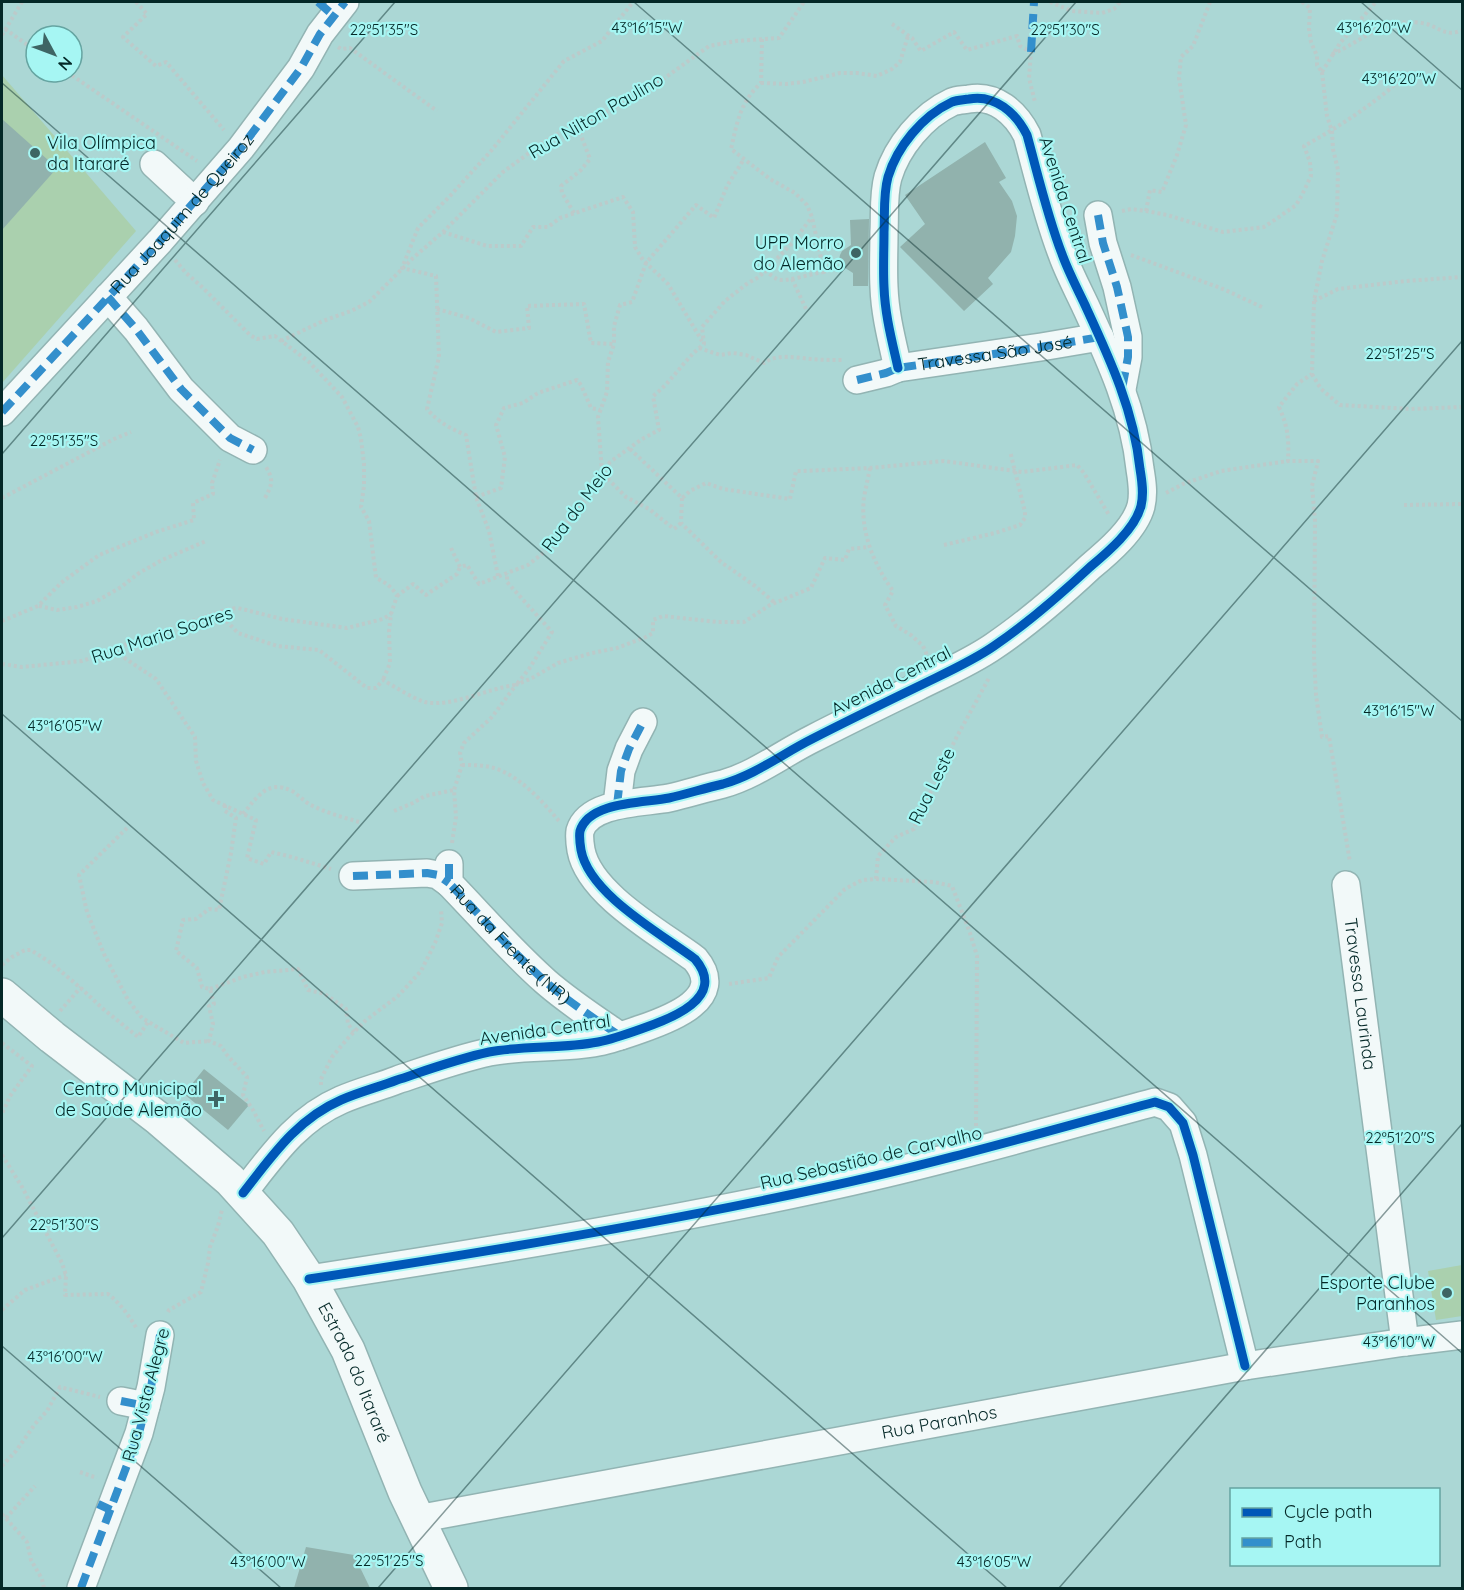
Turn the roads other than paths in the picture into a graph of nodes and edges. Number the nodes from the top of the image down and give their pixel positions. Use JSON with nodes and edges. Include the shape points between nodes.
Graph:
{"nodes":[{"id":1,"x":329,"y":13,"type":"edge"},
{"id":2,"x":154,"y":164,"type":"dead end"},
{"id":3,"x":195,"y":202,"type":"junction"},
{"id":4,"x":1098,"y":215,"type":"road end"},
{"id":5,"x":108,"y":297,"type":"junction"},
{"id":6,"x":1100,"y":337,"type":"junction"},
{"id":7,"x":892,"y":371,"type":"junction"},
{"id":8,"x":857,"y":381,"type":"dead end"},
{"id":9,"x":1122,"y":389,"type":"junction"},
{"id":10,"x":2,"y":412,"type":"edge"},
{"id":11,"x":242,"y":444,"type":"road end"},
{"id":12,"x":643,"y":722,"type":"dead end"},
{"id":13,"x":617,"y":805,"type":"junction"},
{"id":14,"x":353,"y":876,"type":"road end"},
{"id":15,"x":1346,"y":885,"type":"road end"},
{"id":16,"x":2,"y":995,"type":"edge"},
{"id":17,"x":620,"y":1036,"type":"junction"},
{"id":18,"x":237,"y":1186,"type":"junction"},
{"id":19,"x":309,"y":1279,"type":"junction"},
{"id":20,"x":160,"y":1335,"type":"road end"},
{"id":21,"x":1462,"y":1335,"type":"edge"},
{"id":22,"x":1405,"y":1342,"type":"junction"},
{"id":23,"x":1245,"y":1366,"type":"junction"},
{"id":24,"x":417,"y":1519,"type":"junction"},
{"id":25,"x":81,"y":1588,"type":"edge"},
{"id":26,"x":451,"y":1588,"type":"edge"}],
"edges":[{"from":1,"to":3,"type":"street","name":"Rua Joaquim de Queiroz","via":[[301,68]]},
{"from":2,"to":3,"type":"street"},
{"from":3,"to":5,"type":"street","name":"Rua Joaquim de Queiroz"},
{"from":4,"to":9,"type":"street","via":[[1128,337]]},
{"from":5,"to":10,"type":"street","name":"Rua Joaquim de Queiroz"},
{"from":5,"to":11,"type":"street","via":[[181,389]]},
{"from":6,"to":7,"type":"street","name":"Travessa São José"},
{"from":6,"to":7,"type":"street","name":"Avenida Central","via":[[1063,258],[1021,123],[996,102],[980,97],[954,101],[937,110],[916,130],[900,151],[888,178],[884,288]]},
{"from":6,"to":9,"type":"street","name":"Avenida Central"},
{"from":7,"to":8,"type":"street","name":"Travessa São José"},
{"from":9,"to":13,"type":"street","name":"Avenida Central","via":[[1138,447],[1141,506],[1107,553],[1069,587],[992,648],[803,743],[764,767],[728,783],[668,798]]},
{"from":12,"to":13,"type":"street","via":[[621,771]]},
{"from":13,"to":17,"type":"street","name":"Avenida Central","via":[[599,812],[582,826],[583,859],[605,891],[695,959],[704,974],[704,988],[692,1006]]},
{"from":14,"to":17,"type":"street","name":"Rua da Frente (NR)","via":[[445,874],[546,982]]},
{"from":15,"to":22,"type":"street","name":"Travessa Laurinda"},
{"from":16,"to":18,"type":"main road","name":"Estrada do Itararé"},
{"from":17,"to":18,"type":"street","name":"Avenida Central","via":[[581,1045],[488,1053],[449,1062],[341,1100],[306,1120]]},
{"from":18,"to":19,"type":"main road","name":"Estrada do Itararé","via":[[279,1233]]},
{"from":19,"to":23,"type":"street","name":"Rua Sebastião de Carvalho","via":[[492,1251],[753,1203],[870,1177],[1155,1102],[1169,1107],[1183,1123]]},
{"from":19,"to":24,"type":"main road","name":"Estrada do Itararé","via":[[348,1350]]},
{"from":20,"to":25,"type":"street","name":"Rua Vista Alegre","via":[[151,1387],[133,1404],[139,1433],[105,1507]]},
{"from":21,"to":22,"type":"street","name":"Rua Paranhos"},
{"from":22,"to":23,"type":"street","name":"Rua Paranhos"},
{"from":23,"to":24,"type":"street","name":"Rua Paranhos"},
{"from":24,"to":26,"type":"main road","name":"Estrada do Itararé"}]}
